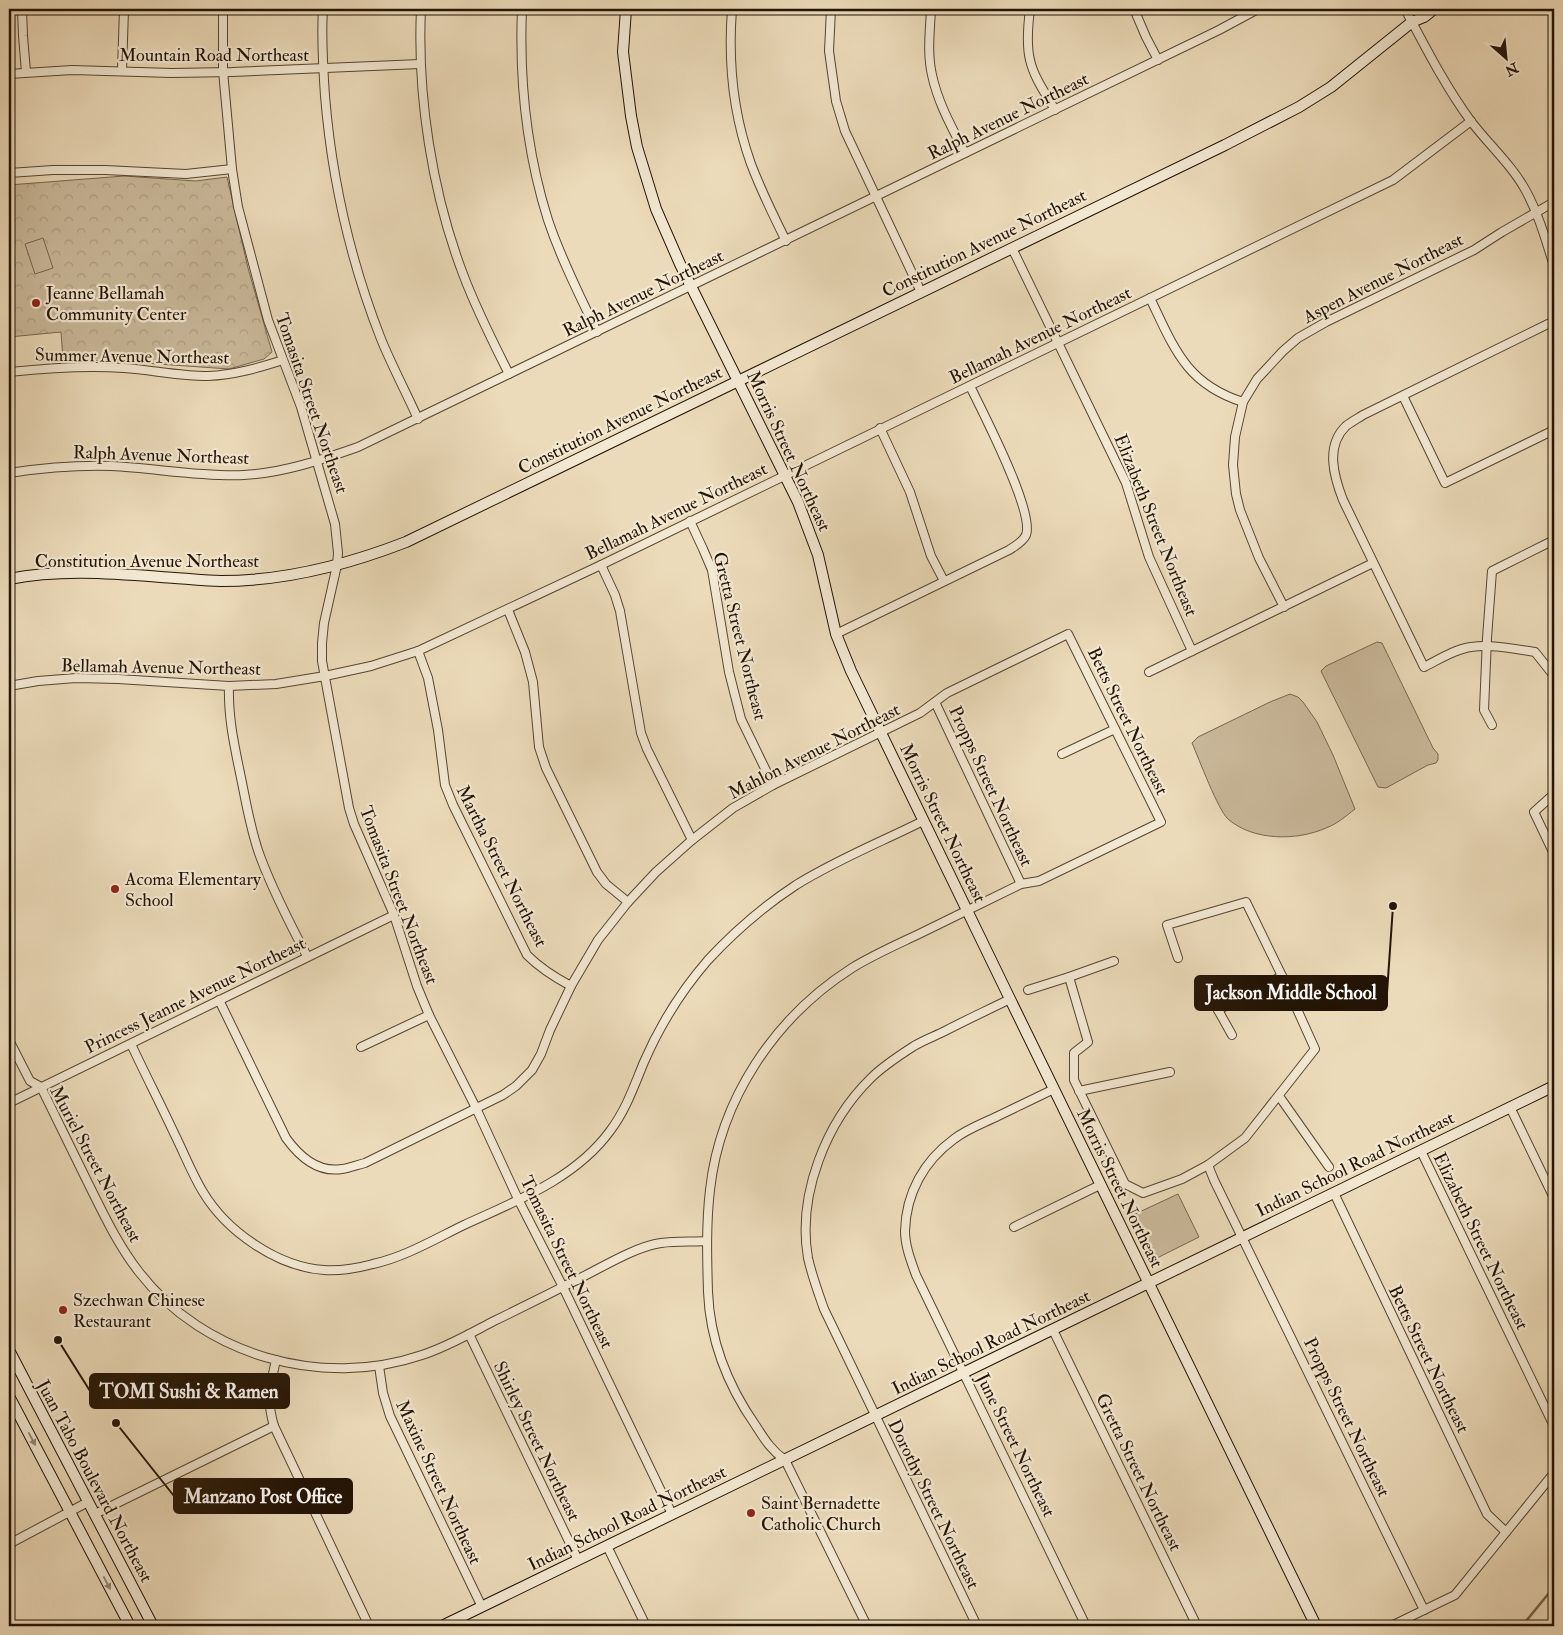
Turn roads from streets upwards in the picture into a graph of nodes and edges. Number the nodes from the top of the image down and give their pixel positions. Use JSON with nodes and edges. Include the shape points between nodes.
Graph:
{"nodes":[{"id":1,"x":22,"y":9,"type":"edge"},
{"id":2,"x":124,"y":9,"type":"edge"},
{"id":3,"x":223,"y":9,"type":"edge"},
{"id":4,"x":323,"y":9,"type":"edge"},
{"id":5,"x":422,"y":9,"type":"edge"},
{"id":6,"x":522,"y":9,"type":"edge"},
{"id":7,"x":626,"y":9,"type":"edge"},
{"id":8,"x":732,"y":9,"type":"edge"},
{"id":9,"x":831,"y":9,"type":"edge"},
{"id":10,"x":931,"y":9,"type":"edge"},
{"id":11,"x":1030,"y":9,"type":"edge"},
{"id":12,"x":1134,"y":9,"type":"edge"},
{"id":13,"x":1258,"y":9,"type":"edge"},
{"id":14,"x":1405,"y":9,"type":"edge"},
{"id":15,"x":1417,"y":9,"type":"edge"},
{"id":16,"x":1434,"y":9,"type":"edge"},
{"id":17,"x":1412,"y":22,"type":"junction"},
{"id":18,"x":1158,"y":60,"type":"junction"},
{"id":19,"x":420,"y":64,"type":"junction"},
{"id":20,"x":324,"y":69,"type":"junction"},
{"id":21,"x":122,"y":70,"type":"junction"},
{"id":22,"x":223,"y":71,"type":"junction"},
{"id":23,"x":26,"y":72,"type":"junction"},
{"id":24,"x":9,"y":74,"type":"edge"},
{"id":25,"x":1055,"y":110,"type":"junction"},
{"id":26,"x":1471,"y":121,"type":"junction"},
{"id":27,"x":965,"y":153,"type":"junction"},
{"id":28,"x":232,"y":169,"type":"junction"},
{"id":29,"x":9,"y":173,"type":"edge"},
{"id":30,"x":876,"y":197,"type":"junction"},
{"id":31,"x":1554,"y":202,"type":"edge"},
{"id":32,"x":1536,"y":212,"type":"junction"},
{"id":33,"x":786,"y":241,"type":"junction"},
{"id":34,"x":1012,"y":248,"type":"junction"},
{"id":35,"x":1554,"y":266,"type":"edge"},
{"id":36,"x":691,"y":286,"type":"junction"},
{"id":37,"x":921,"y":292,"type":"junction"},
{"id":38,"x":1150,"y":298,"type":"junction"},
{"id":39,"x":1554,"y":321,"type":"edge"},
{"id":40,"x":597,"y":332,"type":"junction"},
{"id":41,"x":1058,"y":342,"type":"junction"},
{"id":42,"x":283,"y":360,"type":"junction"},
{"id":43,"x":9,"y":372,"type":"edge"},
{"id":44,"x":509,"y":374,"type":"junction"},
{"id":45,"x":739,"y":381,"type":"junction"},
{"id":46,"x":970,"y":386,"type":"junction"},
{"id":47,"x":1403,"y":396,"type":"junction"},
{"id":48,"x":1243,"y":402,"type":"junction"},
{"id":49,"x":418,"y":418,"type":"junction"},
{"id":50,"x":880,"y":428,"type":"junction"},
{"id":51,"x":1554,"y":430,"type":"edge"},
{"id":52,"x":318,"y":461,"type":"junction"},
{"id":53,"x":9,"y":473,"type":"edge"},
{"id":54,"x":784,"y":475,"type":"junction"},
{"id":55,"x":690,"y":521,"type":"junction"},
{"id":56,"x":1554,"y":540,"type":"edge"},
{"id":57,"x":1373,"y":563,"type":"junction"},
{"id":58,"x":9,"y":565,"type":"edge"},
{"id":59,"x":601,"y":565,"type":"junction"},
{"id":60,"x":337,"y":566,"type":"junction"},
{"id":61,"x":10,"y":578,"type":"edge"},
{"id":62,"x":944,"y":581,"type":"junction"},
{"id":63,"x":1284,"y":607,"type":"junction"},
{"id":64,"x":508,"y":610,"type":"junction"},
{"id":65,"x":836,"y":634,"type":"junction"},
{"id":66,"x":1068,"y":634,"type":"joint"},
{"id":67,"x":1487,"y":647,"type":"junction"},
{"id":68,"x":418,"y":651,"type":"junction"},
{"id":69,"x":1192,"y":651,"type":"junction"},
{"id":70,"x":1149,"y":672,"type":"dead end"},
{"id":71,"x":325,"y":676,"type":"junction"},
{"id":72,"x":1554,"y":676,"type":"edge"},
{"id":73,"x":9,"y":686,"type":"edge"},
{"id":74,"x":229,"y":686,"type":"junction"},
{"id":75,"x":935,"y":702,"type":"junction"},
{"id":76,"x":1492,"y":725,"type":"dead end"},
{"id":77,"x":1115,"y":729,"type":"junction"},
{"id":78,"x":881,"y":732,"type":"junction"},
{"id":79,"x":1062,"y":754,"type":"dead end"},
{"id":80,"x":773,"y":785,"type":"junction"},
{"id":81,"x":1554,"y":794,"type":"edge"},
{"id":82,"x":924,"y":821,"type":"junction"},
{"id":83,"x":692,"y":840,"type":"junction"},
{"id":84,"x":1554,"y":854,"type":"edge"},
{"id":85,"x":1021,"y":884,"type":"junction"},
{"id":86,"x":628,"y":902,"type":"junction"},
{"id":87,"x":967,"y":910,"type":"junction"},
{"id":88,"x":394,"y":915,"type":"junction"},
{"id":89,"x":307,"y":956,"type":"junction"},
{"id":90,"x":1178,"y":958,"type":"dead end"},
{"id":91,"x":1114,"y":961,"type":"dead end"},
{"id":92,"x":1282,"y":976,"type":"junction"},
{"id":93,"x":1069,"y":977,"type":"junction"},
{"id":94,"x":1208,"y":980,"type":"dead end"},
{"id":95,"x":570,"y":986,"type":"junction"},
{"id":96,"x":1028,"y":990,"type":"dead end"},
{"id":97,"x":1010,"y":999,"type":"junction"},
{"id":98,"x":220,"y":1000,"type":"junction"},
{"id":99,"x":1218,"y":1010,"type":"junction"},
{"id":100,"x":429,"y":1015,"type":"junction"},
{"id":101,"x":1232,"y":1035,"type":"dead end"},
{"id":102,"x":9,"y":1040,"type":"edge"},
{"id":103,"x":131,"y":1044,"type":"junction"},
{"id":104,"x":360,"y":1047,"type":"dead end"},
{"id":105,"x":1170,"y":1072,"type":"dead end"},
{"id":106,"x":1554,"y":1086,"type":"edge"},
{"id":107,"x":41,"y":1087,"type":"junction"},
{"id":108,"x":1054,"y":1089,"type":"junction"},
{"id":109,"x":1079,"y":1091,"type":"junction"},
{"id":110,"x":1279,"y":1096,"type":"junction"},
{"id":111,"x":9,"y":1103,"type":"edge"},
{"id":112,"x":476,"y":1108,"type":"junction"},
{"id":113,"x":1510,"y":1108,"type":"junction"},
{"id":114,"x":1421,"y":1151,"type":"junction"},
{"id":115,"x":1208,"y":1165,"type":"junction"},
{"id":116,"x":1329,"y":1167,"type":"dead end"},
{"id":117,"x":1100,"y":1185,"type":"junction"},
{"id":118,"x":1334,"y":1193,"type":"junction"},
{"id":119,"x":1554,"y":1198,"type":"edge"},
{"id":120,"x":518,"y":1199,"type":"junction"},
{"id":121,"x":1014,"y":1227,"type":"dead end"},
{"id":122,"x":1243,"y":1237,"type":"junction"},
{"id":123,"x":707,"y":1241,"type":"junction"},
{"id":124,"x":1148,"y":1283,"type":"junction"},
{"id":125,"x":564,"y":1287,"type":"junction"},
{"id":126,"x":1054,"y":1330,"type":"junction"},
{"id":127,"x":468,"y":1334,"type":"junction"},
{"id":128,"x":9,"y":1350,"type":"edge"},
{"id":129,"x":276,"y":1360,"type":"junction"},
{"id":130,"x":379,"y":1366,"type":"junction"},
{"id":131,"x":964,"y":1373,"type":"junction"},
{"id":132,"x":9,"y":1396,"type":"edge"},
{"id":133,"x":875,"y":1416,"type":"junction"},
{"id":134,"x":274,"y":1426,"type":"junction"},
{"id":135,"x":1554,"y":1426,"type":"edge"},
{"id":136,"x":785,"y":1460,"type":"junction"},
{"id":137,"x":1554,"y":1473,"type":"edge"},
{"id":138,"x":88,"y":1502,"type":"junction"},
{"id":139,"x":70,"y":1512,"type":"junction"},
{"id":140,"x":95,"y":1514,"type":"junction"},
{"id":141,"x":672,"y":1514,"type":"junction"},
{"id":142,"x":1506,"y":1532,"type":"junction"},
{"id":143,"x":9,"y":1544,"type":"edge"},
{"id":144,"x":607,"y":1546,"type":"junction"},
{"id":145,"x":578,"y":1560,"type":"junction"},
{"id":146,"x":482,"y":1607,"type":"junction"},
{"id":147,"x":1424,"y":1610,"type":"junction"},
{"id":148,"x":130,"y":1626,"type":"edge"},
{"id":149,"x":154,"y":1626,"type":"edge"},
{"id":150,"x":369,"y":1626,"type":"edge"},
{"id":151,"x":442,"y":1626,"type":"edge"},
{"id":152,"x":646,"y":1626,"type":"edge"},
{"id":153,"x":867,"y":1626,"type":"edge"},
{"id":154,"x":977,"y":1626,"type":"edge"},
{"id":155,"x":1086,"y":1626,"type":"edge"},
{"id":156,"x":1197,"y":1626,"type":"edge"},
{"id":157,"x":1316,"y":1626,"type":"edge"},
{"id":158,"x":1391,"y":1626,"type":"edge"}],
"edges":[{"from":1,"to":23,"type":"street"},
{"from":2,"to":21,"type":"street"},
{"from":3,"to":22,"type":"street","name":"Tomasita Street Northeast"},
{"from":4,"to":20,"type":"street"},
{"from":5,"to":19,"type":"street"},
{"from":6,"to":40,"type":"street","via":[[523,96],[539,187],[562,256]]},
{"from":7,"to":36,"type":"street","name":"Morris Street Northeast","via":[[623,52],[637,147],[656,209]]},
{"from":8,"to":33,"type":"street","via":[[731,66],[741,129],[750,162]]},
{"from":9,"to":30,"type":"street","via":[[829,51],[836,101],[845,131]]},
{"from":10,"to":27,"type":"street","via":[[932,75],[940,102]]},
{"from":11,"to":25,"type":"street","via":[[1030,60]]},
{"from":12,"to":18,"type":"street"},
{"from":13,"to":18,"type":"street","name":"Ralph Avenue Northeast"},
{"from":14,"to":17,"type":"street"},
{"from":15,"to":17,"type":"street"},
{"from":16,"to":17,"type":"street","name":"Constitution Avenue Northeast"},
{"from":17,"to":26,"type":"street","via":[[1453,96]]},
{"from":17,"to":34,"type":"street","name":"Constitution Avenue Northeast","via":[[1331,87],[1299,107]]},
{"from":18,"to":25,"type":"street","name":"Ralph Avenue Northeast"},
{"from":19,"to":20,"type":"street","name":"Mountain Road Northeast"},
{"from":19,"to":44,"type":"street","via":[[436,181],[446,225],[486,329]]},
{"from":20,"to":22,"type":"street","name":"Mountain Road Northeast"},
{"from":20,"to":49,"type":"street","via":[[329,138],[349,243],[382,341]]},
{"from":21,"to":22,"type":"street","name":"Mountain Road Northeast","via":[[172,73]]},
{"from":21,"to":23,"type":"street","name":"Mountain Road Northeast"},
{"from":22,"to":28,"type":"street","name":"Tomasita Street Northeast"},
{"from":23,"to":24,"type":"street","name":"Mountain Road Northeast"},
{"from":25,"to":27,"type":"street","name":"Ralph Avenue Northeast"},
{"from":26,"to":32,"type":"street","via":[[1516,174]]},
{"from":26,"to":38,"type":"street","name":"Bellamah Avenue Northeast","via":[[1393,180]]},
{"from":27,"to":30,"type":"street","name":"Ralph Avenue Northeast"},
{"from":28,"to":29,"type":"street","via":[[186,174],[96,170]]},
{"from":28,"to":42,"type":"street","name":"Tomasita Street Northeast","via":[[255,276]]},
{"from":30,"to":33,"type":"street","name":"Ralph Avenue Northeast"},
{"from":30,"to":37,"type":"street"},
{"from":31,"to":32,"type":"street","name":"Aspen Avenue Northeast"},
{"from":32,"to":35,"type":"street"},
{"from":32,"to":48,"type":"street","name":"Aspen Avenue Northeast","via":[[1474,250],[1298,338],[1257,379]]},
{"from":33,"to":36,"type":"street","name":"Ralph Avenue Northeast"},
{"from":34,"to":37,"type":"street","name":"Constitution Avenue Northeast"},
{"from":34,"to":41,"type":"street","name":"Elizabeth Street Northeast"},
{"from":36,"to":40,"type":"street","name":"Ralph Avenue Northeast"},
{"from":36,"to":45,"type":"street","name":"Morris Street Northeast"},
{"from":37,"to":45,"type":"street","name":"Constitution Avenue Northeast"},
{"from":38,"to":41,"type":"street","name":"Bellamah Avenue Northeast"},
{"from":38,"to":48,"type":"street","via":[[1189,369],[1218,392]]},
{"from":39,"to":47,"type":"street"},
{"from":40,"to":44,"type":"street","name":"Ralph Avenue Northeast"},
{"from":41,"to":46,"type":"street","name":"Bellamah Avenue Northeast"},
{"from":41,"to":69,"type":"street","name":"Elizabeth Street Northeast","via":[[1126,483],[1149,558]]},
{"from":42,"to":43,"type":"street","name":"Summer Avenue Northeast","via":[[246,371],[206,376],[123,368],[58,367]]},
{"from":42,"to":52,"type":"street","name":"Tomasita Street Northeast"},
{"from":44,"to":49,"type":"street","name":"Ralph Avenue Northeast"},
{"from":45,"to":54,"type":"street","name":"Morris Street Northeast"},
{"from":45,"to":60,"type":"street","name":"Constitution Avenue Northeast","via":[[406,542]]},
{"from":46,"to":50,"type":"street","name":"Bellamah Avenue Northeast"},
{"from":46,"to":62,"type":"street","via":[[1024,508],[1026,536],[1009,550]]},
{"from":47,"to":51,"type":"street","via":[[1445,483]]},
{"from":47,"to":57,"type":"street","via":[[1347,426],[1338,436],[1334,450],[1335,480]]},
{"from":48,"to":63,"type":"street","name":"Aspen Avenue Northeast","via":[[1234,446],[1236,494],[1259,558]]},
{"from":49,"to":52,"type":"street","name":"Ralph Avenue Northeast","via":[[358,447]]},
{"from":50,"to":54,"type":"street","name":"Bellamah Avenue Northeast"},
{"from":50,"to":62,"type":"street","via":[[910,492],[931,556]]},
{"from":52,"to":53,"type":"street","name":"Ralph Avenue Northeast","via":[[279,471],[244,475],[203,475],[110,466]]},
{"from":52,"to":60,"type":"street","name":"Tomasita Street Northeast","via":[[335,524]]},
{"from":54,"to":55,"type":"street","name":"Bellamah Avenue Northeast"},
{"from":54,"to":65,"type":"street","name":"Morris Street Northeast","via":[[818,555]]},
{"from":55,"to":59,"type":"street","name":"Bellamah Avenue Northeast"},
{"from":55,"to":80,"type":"street","name":"Gretta Street Northeast","via":[[712,570],[729,672],[741,718]]},
{"from":56,"to":67,"type":"street","via":[[1492,571]]},
{"from":57,"to":63,"type":"street"},
{"from":57,"to":67,"type":"street","via":[[1424,667],[1457,651]]},
{"from":58,"to":61,"type":"street"},
{"from":59,"to":64,"type":"street","name":"Bellamah Avenue Northeast"},
{"from":59,"to":83,"type":"street","via":[[620,611],[641,733]]},
{"from":60,"to":61,"type":"street","name":"Constitution Avenue Northeast","via":[[284,576],[220,581],[81,573]]},
{"from":60,"to":71,"type":"street","name":"Tomasita Street Northeast","via":[[324,623],[322,661]]},
{"from":62,"to":65,"type":"street"},
{"from":63,"to":69,"type":"street"},
{"from":64,"to":68,"type":"street","name":"Bellamah Avenue Northeast"},
{"from":64,"to":86,"type":"street","via":[[533,682],[539,747],[546,768],[597,872]]},
{"from":65,"to":78,"type":"street","name":"Morris Street Northeast"},
{"from":66,"to":75,"type":"street","name":"Mahlon Avenue Northeast","via":[[947,693]]},
{"from":66,"to":77,"type":"street","name":"Betts Street Northeast"},
{"from":67,"to":72,"type":"street","via":[[1535,652]]},
{"from":67,"to":76,"type":"street","via":[[1484,710]]},
{"from":68,"to":71,"type":"street","name":"Bellamah Avenue Northeast","via":[[372,666]]},
{"from":68,"to":95,"type":"street","name":"Martha Street Northeast","via":[[428,678],[445,785],[453,805],[528,955],[539,967]]},
{"from":69,"to":70,"type":"street"},
{"from":71,"to":74,"type":"street","name":"Bellamah Avenue Northeast","via":[[276,684]]},
{"from":71,"to":88,"type":"street","name":"Tomasita Street Northeast","via":[[351,816]]},
{"from":73,"to":74,"type":"street","name":"Bellamah Avenue Northeast","via":[[38,680],[76,678]]},
{"from":74,"to":89,"type":"street","via":[[231,727],[259,854]]},
{"from":75,"to":78,"type":"street","name":"Mahlon Avenue Northeast"},
{"from":75,"to":85,"type":"street","name":"Propps Street Northeast"},
{"from":77,"to":79,"type":"street"},
{"from":77,"to":85,"type":"street","name":"Betts Street Northeast","via":[[1161,822],[1039,881]]},
{"from":78,"to":80,"type":"street","name":"Mahlon Avenue Northeast"},
{"from":78,"to":82,"type":"street","name":"Morris Street Northeast"},
{"from":80,"to":83,"type":"street","name":"Mahlon Avenue Northeast","via":[[733,808]]},
{"from":81,"to":84,"type":"street","via":[[1534,812]]},
{"from":82,"to":87,"type":"street","name":"Morris Street Northeast"},
{"from":82,"to":120,"type":"street","via":[[797,885],[766,906],[733,935],[708,961],[666,1018],[611,1130],[578,1164]]},
{"from":83,"to":86,"type":"street","name":"Mahlon Avenue Northeast"},
{"from":85,"to":87,"type":"street"},
{"from":86,"to":95,"type":"street","name":"Mahlon Avenue Northeast","via":[[598,940]]},
{"from":87,"to":97,"type":"street","name":"Morris Street Northeast"},
{"from":87,"to":123,"type":"street","via":[[872,956],[836,979],[797,1012],[767,1047],[742,1087],[724,1130],[710,1190]]},
{"from":88,"to":89,"type":"street","name":"Princess Jeanne Avenue Northeast"},
{"from":88,"to":100,"type":"street","name":"Tomasita Street Northeast"},
{"from":89,"to":98,"type":"street","name":"Princess Jeanne Avenue Northeast"},
{"from":90,"to":92,"type":"street","via":[[1167,925],[1246,902]]},
{"from":91,"to":93,"type":"street"},
{"from":92,"to":99,"type":"street"},
{"from":92,"to":110,"type":"street","via":[[1315,1049]]},
{"from":93,"to":96,"type":"street"},
{"from":93,"to":109,"type":"street","via":[[1088,1042],[1074,1053],[1074,1080]]},
{"from":94,"to":99,"type":"street"},
{"from":95,"to":112,"type":"street","name":"Mahlon Avenue Northeast","via":[[532,1070],[504,1095]]},
{"from":97,"to":108,"type":"street","name":"Morris Street Northeast"},
{"from":97,"to":133,"type":"street","name":"Dorothy Street Northeast","via":[[914,1046],[872,1078],[829,1136],[816,1166],[810,1189],[806,1233],[814,1283]]},
{"from":98,"to":103,"type":"street","name":"Princess Jeanne Avenue Northeast"},
{"from":98,"to":112,"type":"street","name":"Mahlon Avenue Northeast","via":[[286,1138],[309,1162],[341,1170],[365,1163]]},
{"from":99,"to":101,"type":"street"},
{"from":100,"to":104,"type":"street"},
{"from":100,"to":112,"type":"street","name":"Tomasita Street Northeast"},
{"from":102,"to":107,"type":"street","name":"Muriel Street Northeast","via":[[30,1081]]},
{"from":103,"to":107,"type":"street","name":"Princess Jeanne Avenue Northeast"},
{"from":103,"to":120,"type":"street","via":[[204,1193],[231,1226],[249,1241],[294,1264],[323,1270],[376,1264]]},
{"from":105,"to":109,"type":"street"},
{"from":106,"to":113,"type":"street","name":"Indian School Road Northeast"},
{"from":107,"to":111,"type":"street","name":"Princess Jeanne Avenue Northeast"},
{"from":107,"to":129,"type":"street","name":"Muriel Street Northeast","via":[[114,1236],[139,1272],[161,1297],[212,1335],[238,1348]]},
{"from":108,"to":117,"type":"street","name":"Morris Street Northeast"},
{"from":108,"to":131,"type":"street","name":"June Street Northeast","via":[[955,1138],[924,1168],[912,1190],[905,1232],[908,1253]]},
{"from":109,"to":115,"type":"street","via":[[1125,1184],[1143,1193]]},
{"from":110,"to":115,"type":"street","via":[[1245,1138]]},
{"from":110,"to":116,"type":"street"},
{"from":112,"to":120,"type":"street","name":"Tomasita Street Northeast"},
{"from":113,"to":114,"type":"street","name":"Indian School Road Northeast"},
{"from":113,"to":119,"type":"street"},
{"from":114,"to":118,"type":"street","name":"Indian School Road Northeast"},
{"from":114,"to":135,"type":"street","name":"Elizabeth Street Northeast"},
{"from":115,"to":122,"type":"street","name":"Propps Street Northeast"},
{"from":117,"to":121,"type":"street"},
{"from":117,"to":124,"type":"street","name":"Morris Street Northeast"},
{"from":118,"to":122,"type":"street","name":"Indian School Road Northeast"},
{"from":118,"to":142,"type":"street","name":"Betts Street Northeast","via":[[1487,1514]]},
{"from":120,"to":125,"type":"street","name":"Tomasita Street Northeast"},
{"from":122,"to":124,"type":"street","name":"Indian School Road Northeast"},
{"from":122,"to":147,"type":"street","name":"Propps Street Northeast"},
{"from":123,"to":125,"type":"street","name":"Muriel Street Northeast","via":[[659,1243],[626,1255]]},
{"from":123,"to":136,"type":"street","via":[[709,1313],[722,1364],[743,1407],[774,1452]]},
{"from":124,"to":126,"type":"street","name":"Indian School Road Northeast"},
{"from":124,"to":157,"type":"street","name":"Morris Street Northeast"},
{"from":125,"to":127,"type":"street","name":"Muriel Street Northeast"},
{"from":125,"to":141,"type":"street","name":"Tomasita Street Northeast"},
{"from":126,"to":131,"type":"street","name":"Indian School Road Northeast"},
{"from":126,"to":156,"type":"street","name":"Gretta Street Northeast"},
{"from":127,"to":130,"type":"street","name":"Muriel Street Northeast","via":[[422,1356]]},
{"from":127,"to":145,"type":"street","name":"Shirley Street Northeast"},
{"from":128,"to":138,"type":"street","name":"Juan Tabo Boulevard Northeast"},
{"from":129,"to":130,"type":"street","name":"Muriel Street Northeast","via":[[328,1369]]},
{"from":129,"to":134,"type":"street","via":[[269,1392],[269,1410]]},
{"from":130,"to":146,"type":"street","name":"Maxine Street Northeast","via":[[390,1416]]},
{"from":131,"to":133,"type":"street","name":"Indian School Road Northeast"},
{"from":131,"to":155,"type":"street","name":"June Street Northeast"},
{"from":132,"to":139,"type":"street","name":"Juan Tabo Boulevard Northeast","one_way":true},
{"from":133,"to":136,"type":"street","name":"Indian School Road Northeast"},
{"from":133,"to":154,"type":"street","name":"Dorothy Street Northeast"},
{"from":134,"to":140,"type":"street"},
{"from":134,"to":150,"type":"street"},
{"from":136,"to":141,"type":"street","name":"Indian School Road Northeast"},
{"from":136,"to":153,"type":"street"},
{"from":137,"to":142,"type":"street"},
{"from":138,"to":139,"type":"street"},
{"from":138,"to":140,"type":"street","name":"Juan Tabo Boulevard Northeast"},
{"from":139,"to":143,"type":"street"},
{"from":139,"to":148,"type":"street","name":"Juan Tabo Boulevard Northeast","one_way":true},
{"from":140,"to":149,"type":"street","name":"Juan Tabo Boulevard Northeast"},
{"from":141,"to":144,"type":"street","name":"Indian School Road Northeast"},
{"from":142,"to":147,"type":"street","via":[[1455,1595]]},
{"from":144,"to":145,"type":"street","name":"Indian School Road Northeast"},
{"from":144,"to":152,"type":"street"},
{"from":145,"to":146,"type":"street","name":"Indian School Road Northeast"},
{"from":146,"to":151,"type":"street","name":"Indian School Road Northeast"},
{"from":147,"to":158,"type":"street"}]}
